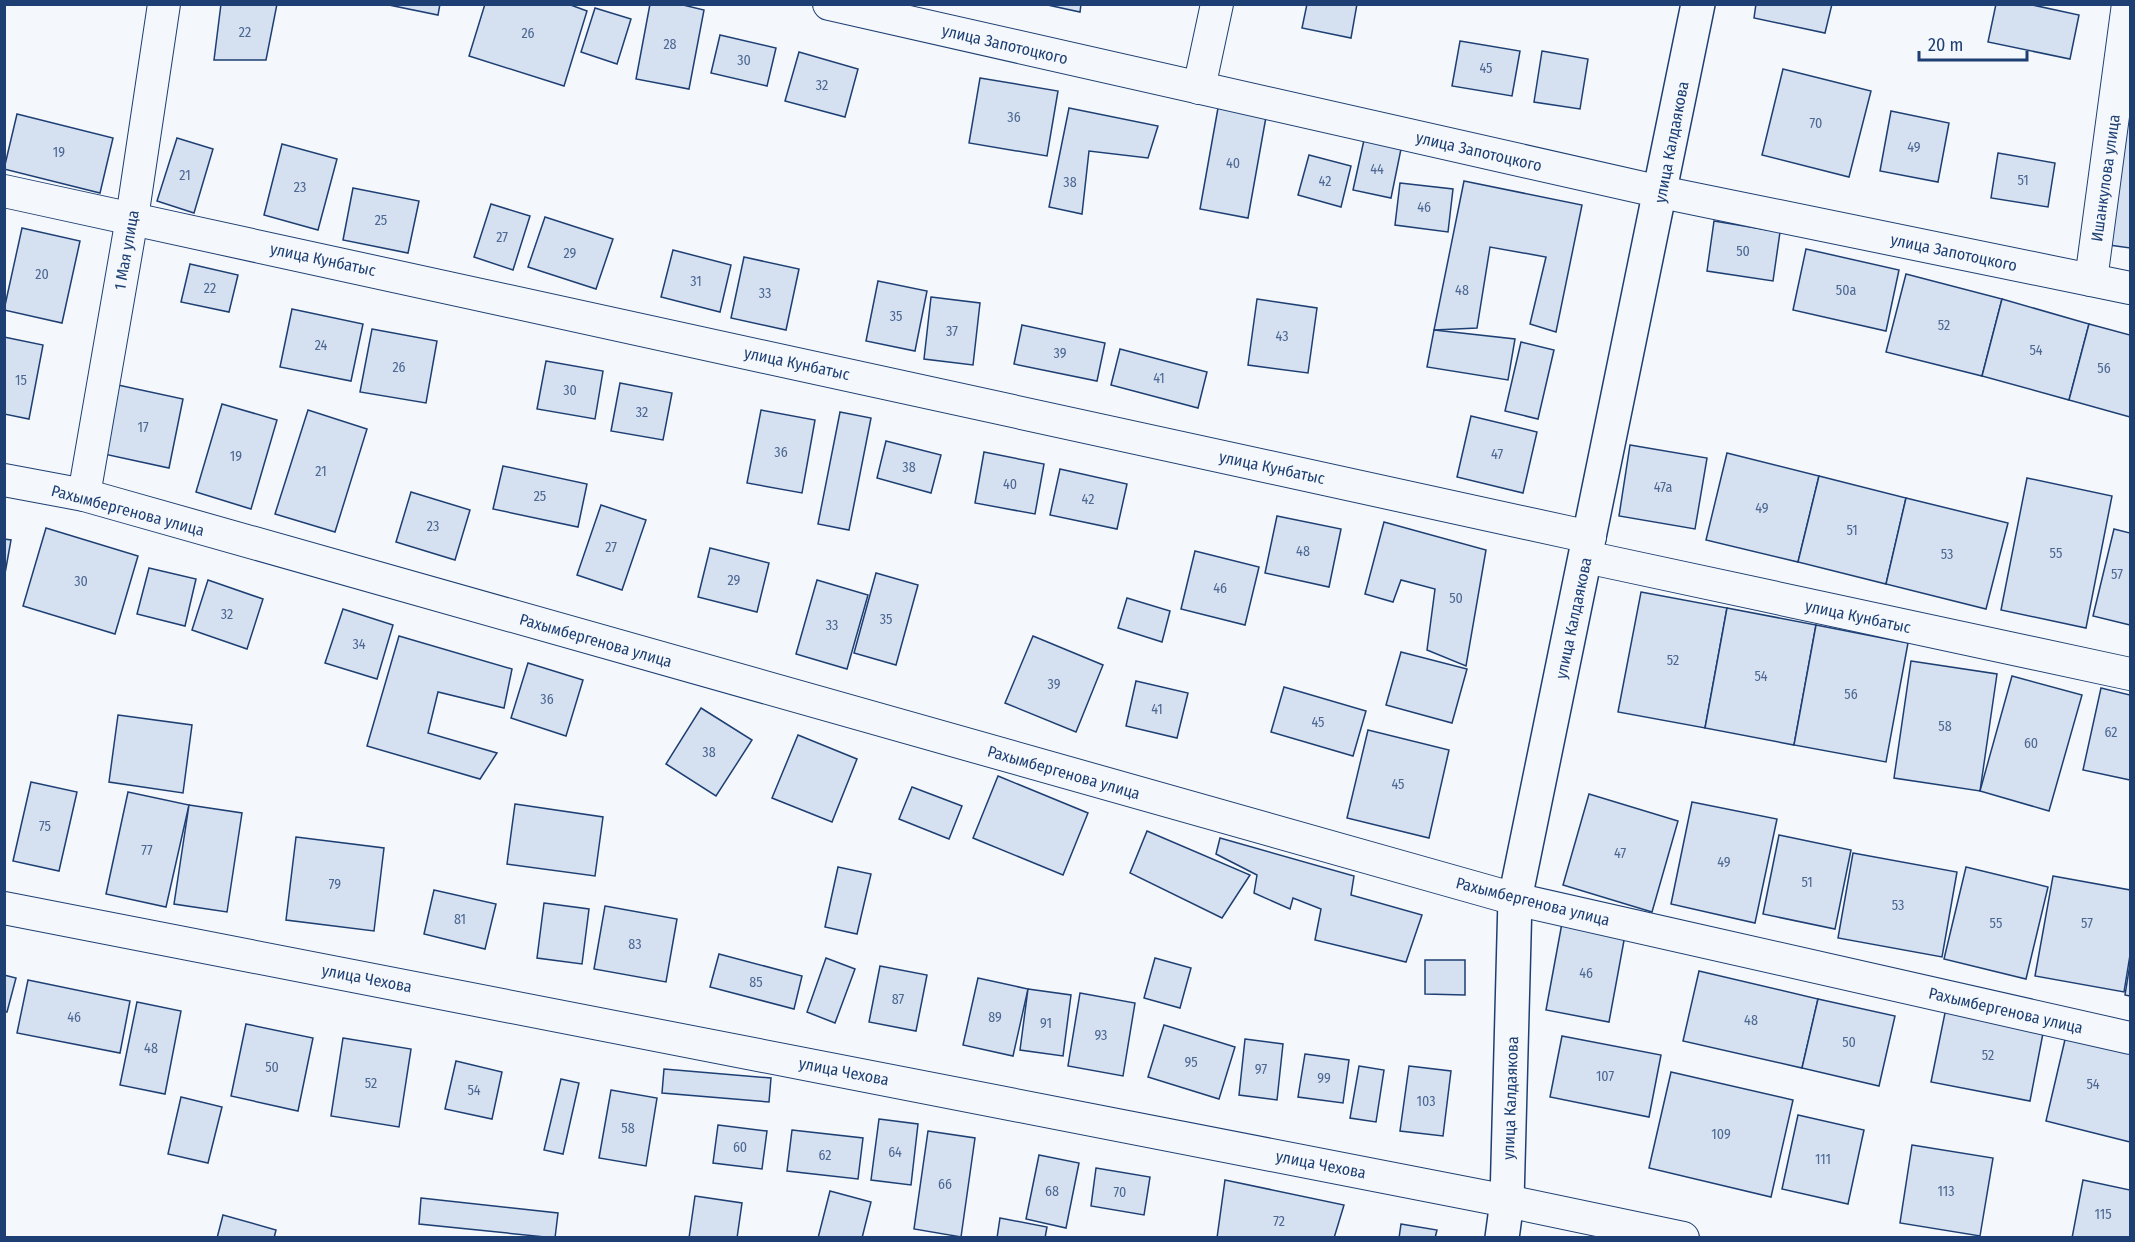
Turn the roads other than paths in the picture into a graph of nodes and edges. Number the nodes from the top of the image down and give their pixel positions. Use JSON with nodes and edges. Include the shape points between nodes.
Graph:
{"nodes":[{"id":1,"x":164,"y":4,"type":"edge"},
{"id":2,"x":830,"y":4,"type":"edge"},
{"id":3,"x":1217,"y":4,"type":"edge"},
{"id":4,"x":1698,"y":4,"type":"edge"},
{"id":5,"x":2128,"y":4,"type":"edge"},
{"id":6,"x":1199,"y":88,"type":"junction"},
{"id":7,"x":4,"y":191,"type":"edge"},
{"id":8,"x":1661,"y":192,"type":"junction"},
{"id":9,"x":132,"y":218,"type":"junction"},
{"id":10,"x":2091,"y":280,"type":"junction"},
{"id":11,"x":2130,"y":288,"type":"edge"},
{"id":12,"x":4,"y":480,"type":"edge"},
{"id":13,"x":84,"y":495,"type":"junction"},
{"id":14,"x":1588,"y":547,"type":"junction"},
{"id":15,"x":2130,"y":674,"type":"edge"},
{"id":16,"x":1515,"y":899,"type":"junction"},
{"id":17,"x":4,"y":908,"type":"edge"},
{"id":18,"x":2130,"y":1038,"type":"edge"},
{"id":19,"x":1507,"y":1201,"type":"junction"},
{"id":20,"x":1503,"y":1238,"type":"edge"},
{"id":21,"x":1683,"y":1238,"type":"edge"}],
"edges":[{"from":1,"to":9,"type":"street","name":"1 Мая улица"},
{"from":2,"to":6,"type":"street","name":"улица Запотоцкого"},
{"from":3,"to":6,"type":"street"},
{"from":4,"to":8,"type":"street","name":"улица Калдаякова"},
{"from":5,"to":10,"type":"street","name":"Ишанкулова улица"},
{"from":6,"to":8,"type":"street","name":"улица Запотоцкого"},
{"from":7,"to":9,"type":"street","name":"улица Кунбатыс"},
{"from":8,"to":10,"type":"street","name":"улица Запотоцкого"},
{"from":8,"to":14,"type":"street","name":"улица Калдаякова"},
{"from":9,"to":13,"type":"street","name":"1 Мая улица"},
{"from":9,"to":14,"type":"street","name":"улица Кунбатыс"},
{"from":10,"to":11,"type":"street","name":"улица Запотоцкого"},
{"from":12,"to":13,"type":"street","name":"Рахымбергенова улица"},
{"from":13,"to":16,"type":"street","name":"Рахымбергенова улица"},
{"from":14,"to":15,"type":"street","name":"улица Кунбатыс"},
{"from":14,"to":16,"type":"street","name":"улица Калдаякова"},
{"from":16,"to":18,"type":"street","name":"Рахымбергенова улица"},
{"from":16,"to":19,"type":"street","name":"улица Калдаякова"},
{"from":17,"to":19,"type":"street","name":"улица Чехова"},
{"from":19,"to":20,"type":"street","name":"улица Калдаякова"},
{"from":19,"to":21,"type":"street","name":"улица Чехова"}]}
